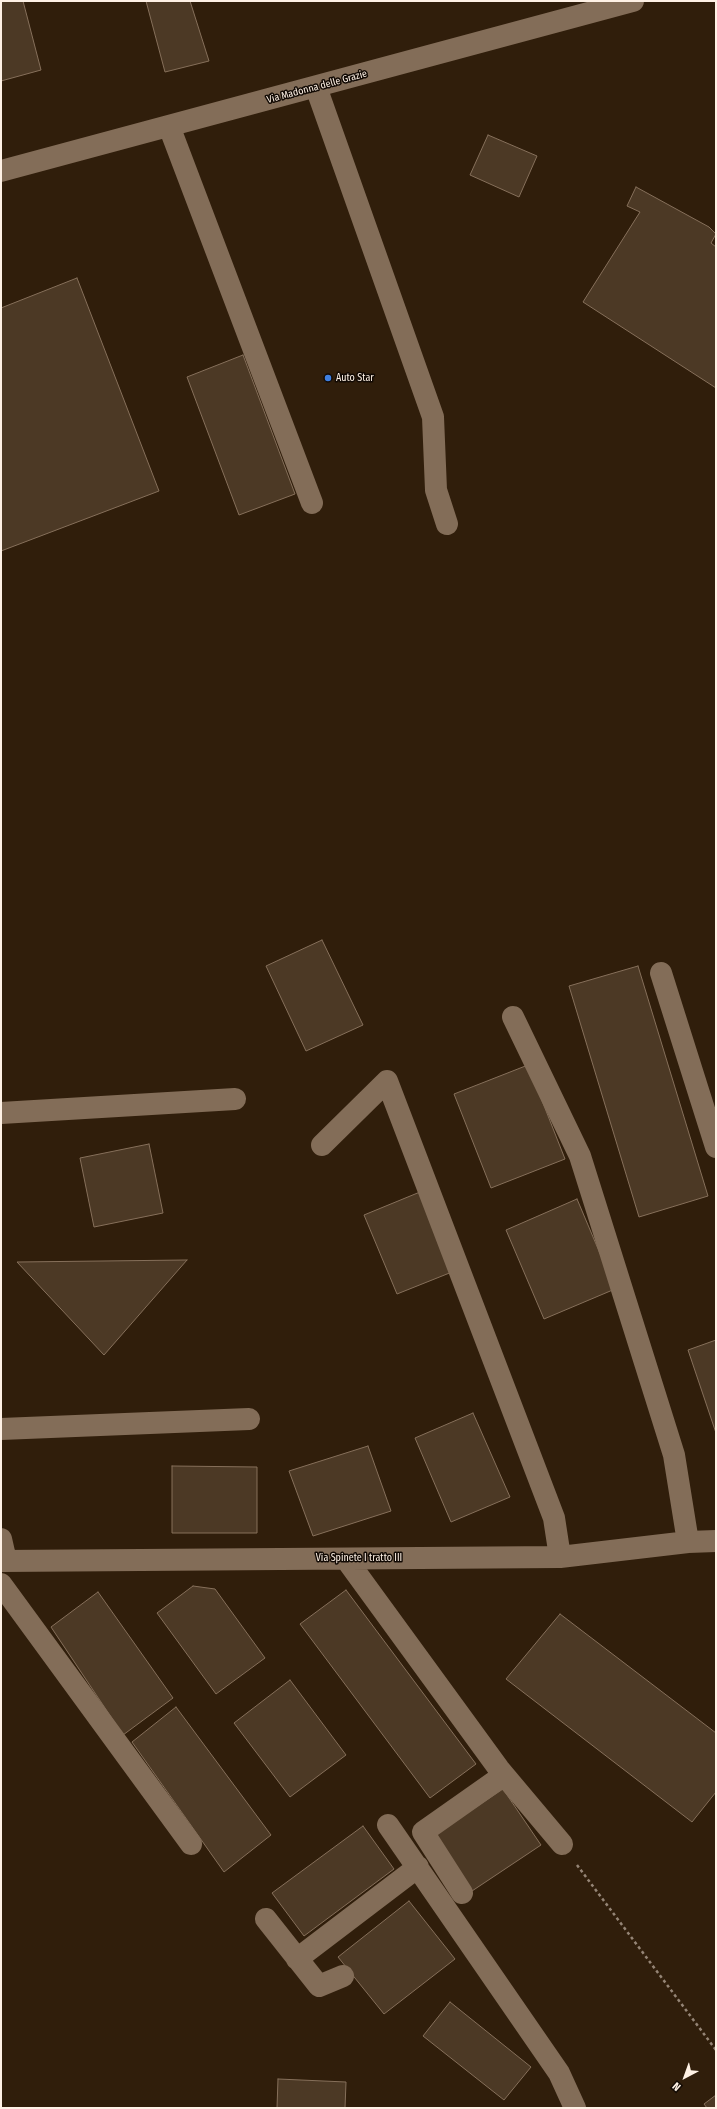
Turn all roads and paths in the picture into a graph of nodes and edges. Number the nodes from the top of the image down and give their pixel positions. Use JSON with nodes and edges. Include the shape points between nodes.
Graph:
{"nodes":[{"id":1,"x":633,"y":1,"type":"edge"},
{"id":2,"x":316,"y":88,"type":"junction"},
{"id":3,"x":170,"y":126,"type":"junction"},
{"id":4,"x":1,"y":171,"type":"edge"},
{"id":5,"x":312,"y":503,"type":"dead end"},
{"id":6,"x":447,"y":524,"type":"dead end"},
{"id":7,"x":661,"y":973,"type":"dead end"},
{"id":8,"x":513,"y":1017,"type":"dead end"},
{"id":9,"x":235,"y":1098,"type":"dead end"},
{"id":10,"x":1,"y":1113,"type":"edge"},
{"id":11,"x":322,"y":1145,"type":"dead end"},
{"id":12,"x":716,"y":1147,"type":"edge"},
{"id":13,"x":249,"y":1419,"type":"dead end"},
{"id":14,"x":1,"y":1429,"type":"edge"},
{"id":15,"x":1,"y":1539,"type":"edge"},
{"id":16,"x":716,"y":1541,"type":"edge"},
{"id":17,"x":688,"y":1542,"type":"junction"},
{"id":18,"x":560,"y":1556,"type":"junction"},
{"id":19,"x":346,"y":1558,"type":"junction"},
{"id":20,"x":4,"y":1561,"type":"edge"},
{"id":21,"x":1,"y":1584,"type":"edge"},
{"id":22,"x":504,"y":1775,"type":"junction"},
{"id":23,"x":388,"y":1825,"type":"dead end"},
{"id":24,"x":191,"y":1844,"type":"dead end"},
{"id":25,"x":562,"y":1844,"type":"joint"},
{"id":26,"x":418,"y":1867,"type":"junction"},
{"id":27,"x":462,"y":1893,"type":"dead end"},
{"id":28,"x":266,"y":1919,"type":"dead end"},
{"id":29,"x":297,"y":1958,"type":"junction"},
{"id":30,"x":343,"y":1976,"type":"dead end"},
{"id":31,"x":716,"y":2050,"type":"edge"},
{"id":32,"x":575,"y":2108,"type":"edge"}],
"edges":[{"from":1,"to":2,"type":"street","name":"Via Madonna delle Grazie"},
{"from":2,"to":3,"type":"street","name":"Via Madonna delle Grazie"},
{"from":2,"to":6,"type":"street","via":[[433,417],[436,490]]},
{"from":3,"to":4,"type":"street","name":"Via Madonna delle Grazie"},
{"from":3,"to":5,"type":"street"},
{"from":7,"to":12,"type":"street"},
{"from":8,"to":17,"type":"street","via":[[580,1156],[674,1455]]},
{"from":9,"to":10,"type":"street"},
{"from":11,"to":18,"type":"street","via":[[387,1081],[554,1518]]},
{"from":13,"to":14,"type":"street"},
{"from":15,"to":20,"type":"street"},
{"from":16,"to":17,"type":"street","name":"Via Spinete I tratto III"},
{"from":17,"to":18,"type":"street","name":"Via Spinete I tratto III"},
{"from":18,"to":19,"type":"street","name":"Via Spinete I tratto III"},
{"from":19,"to":20,"type":"street","name":"Via Spinete I tratto III"},
{"from":19,"to":22,"type":"street"},
{"from":21,"to":24,"type":"street"},
{"from":22,"to":25,"type":"street"},
{"from":22,"to":27,"type":"street","via":[[423,1832]]},
{"from":23,"to":26,"type":"street"},
{"from":25,"to":31,"type":"path"},
{"from":26,"to":29,"type":"street"},
{"from":26,"to":32,"type":"street","via":[[559,2073]]},
{"from":28,"to":29,"type":"street"},
{"from":29,"to":30,"type":"street","via":[[319,1986]]}]}
